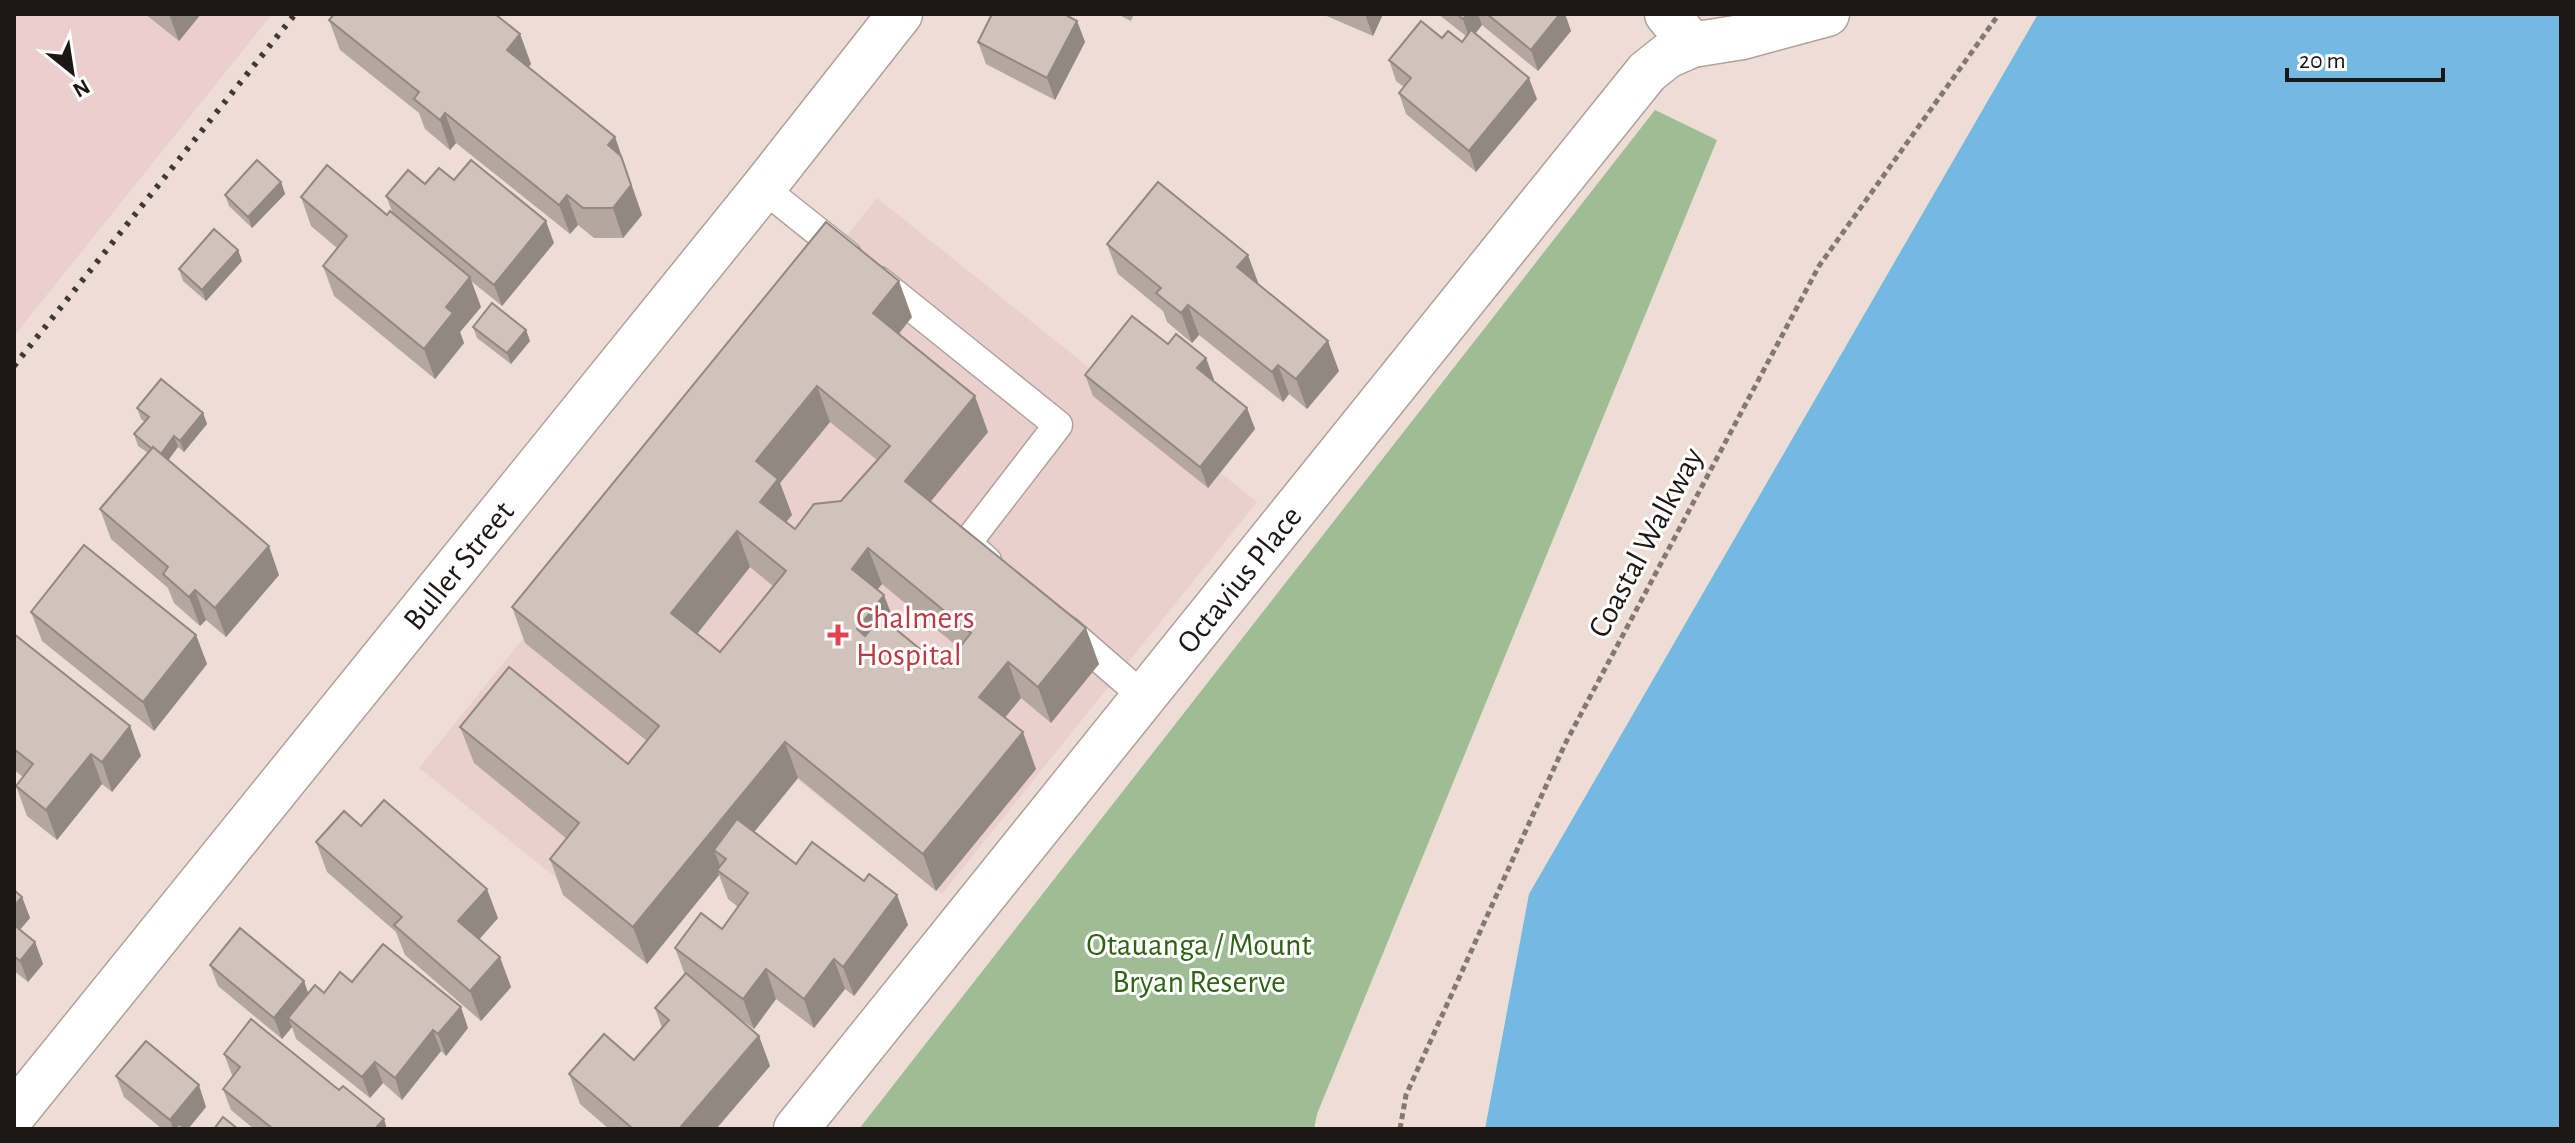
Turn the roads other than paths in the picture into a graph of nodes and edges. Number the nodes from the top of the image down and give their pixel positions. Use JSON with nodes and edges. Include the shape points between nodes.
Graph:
{"nodes":[{"id":1,"x":900,"y":14,"type":"edge"},
{"id":2,"x":1827,"y":14,"type":"edge"},
{"id":3,"x":1680,"y":30,"type":"edge"},
{"id":4,"x":763,"y":188,"type":"junction"},
{"id":5,"x":1002,"y":574,"type":"edge"},
{"id":6,"x":1050,"y":615,"type":"edge"},
{"id":7,"x":1144,"y":697,"type":"junction"},
{"id":8,"x":14,"y":1114,"type":"edge"},
{"id":9,"x":796,"y":1129,"type":"edge"}],
"edges":[{"from":1,"to":4,"type":"street","name":"Buller Street"},
{"from":2,"to":3,"type":"street","name":"Octavius Place","via":[[1768,31]]},
{"from":3,"to":7,"type":"street","name":"Octavius Place","via":[[1667,56],[1647,72]]},
{"from":4,"to":5,"type":"lane","via":[[1058,425],[967,543]]},
{"from":4,"to":8,"type":"street","name":"Buller Street"},
{"from":6,"to":7,"type":"lane"},
{"from":7,"to":9,"type":"street","name":"Octavius Place"}]}
